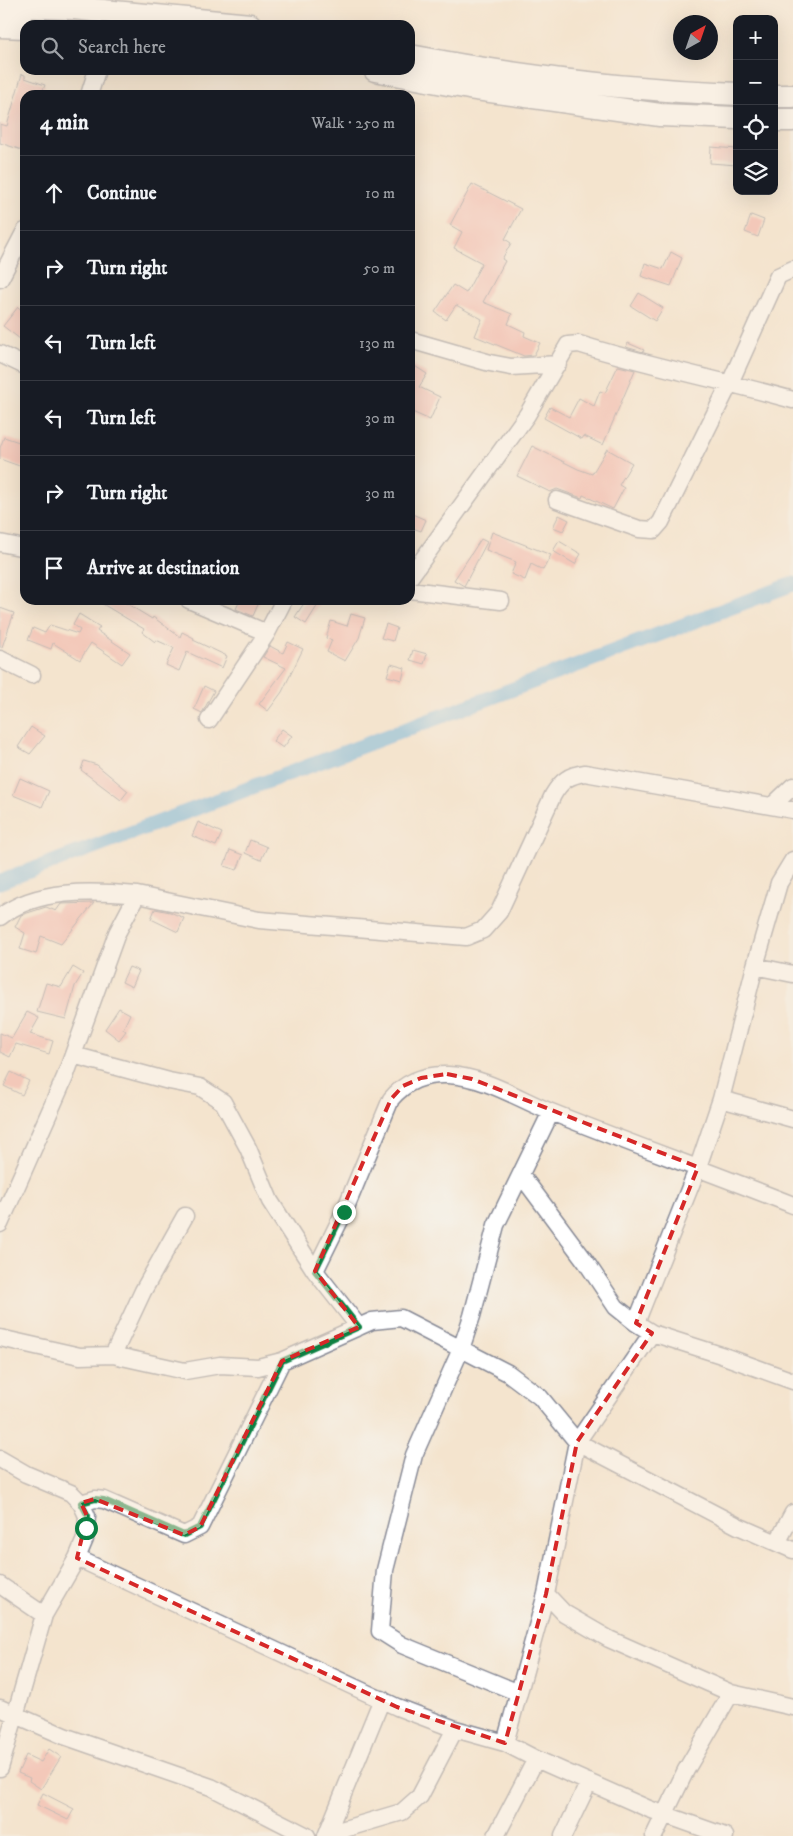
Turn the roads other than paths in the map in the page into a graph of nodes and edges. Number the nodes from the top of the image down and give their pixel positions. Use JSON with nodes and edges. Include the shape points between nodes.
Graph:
{"nodes":[{"id":1,"x":0,"y":5,"type":"edge"},
{"id":2,"x":118,"y":6,"type":"edge"},
{"id":3,"x":215,"y":20,"type":"edge"},
{"id":4,"x":0,"y":26,"type":"edge"},
{"id":5,"x":20,"y":27,"type":"edge"},
{"id":6,"x":415,"y":57,"type":"edge"},
{"id":7,"x":95,"y":75,"type":"edge"},
{"id":8,"x":401,"y":75,"type":"edge"},
{"id":9,"x":91,"y":90,"type":"edge"},
{"id":10,"x":733,"y":94,"type":"edge"},
{"id":11,"x":778,"y":96,"type":"edge"},
{"id":12,"x":793,"y":96,"type":"edge"},
{"id":13,"x":733,"y":118,"type":"edge"},
{"id":14,"x":778,"y":120,"type":"edge"},
{"id":15,"x":793,"y":120,"type":"edge"},
{"id":16,"x":20,"y":241,"type":"edge"},
{"id":17,"x":793,"y":268,"type":"edge"},
{"id":18,"x":0,"y":279,"type":"edge"},
{"id":19,"x":415,"y":341,"type":"edge"},
{"id":20,"x":0,"y":354,"type":"edge"},
{"id":21,"x":20,"y":364,"type":"edge"},
{"id":22,"x":558,"y":364,"type":"junction"},
{"id":23,"x":730,"y":383,"type":"junction"},
{"id":24,"x":793,"y":400,"type":"edge"},
{"id":25,"x":557,"y":500,"type":"dead end"},
{"id":26,"x":0,"y":543,"type":"edge"},
{"id":27,"x":20,"y":547,"type":"edge"},
{"id":28,"x":415,"y":570,"type":"edge"},
{"id":29,"x":415,"y":591,"type":"edge"},
{"id":30,"x":501,"y":602,"type":"dead end"},
{"id":31,"x":201,"y":605,"type":"edge"},
{"id":32,"x":281,"y":605,"type":"edge"},
{"id":33,"x":266,"y":633,"type":"junction"},
{"id":34,"x":0,"y":659,"type":"edge"},
{"id":35,"x":32,"y":675,"type":"dead end"},
{"id":36,"x":209,"y":720,"type":"dead end"},
{"id":37,"x":793,"y":786,"type":"edge"},
{"id":38,"x":772,"y":806,"type":"junction"},
{"id":39,"x":793,"y":810,"type":"edge"},
{"id":40,"x":793,"y":860,"type":"edge"},
{"id":41,"x":137,"y":895,"type":"junction"},
{"id":42,"x":0,"y":917,"type":"edge"},
{"id":43,"x":755,"y":966,"type":"junction"},
{"id":44,"x":793,"y":974,"type":"edge"},
{"id":45,"x":73,"y":1055,"type":"junction"},
{"id":46,"x":721,"y":1099,"type":"junction"},
{"id":47,"x":551,"y":1112,"type":"junction"},
{"id":48,"x":793,"y":1119,"type":"edge"},
{"id":49,"x":698,"y":1168,"type":"junction"},
{"id":50,"x":522,"y":1176,"type":"junction"},
{"id":51,"x":793,"y":1205,"type":"edge"},
{"id":52,"x":185,"y":1216,"type":"dead end"},
{"id":53,"x":0,"y":1224,"type":"edge"},
{"id":54,"x":315,"y":1271,"type":"junction"},
{"id":55,"x":636,"y":1323,"type":"junction"},
{"id":56,"x":359,"y":1327,"type":"junction"},
{"id":57,"x":652,"y":1333,"type":"junction"},
{"id":58,"x":0,"y":1338,"type":"edge"},
{"id":59,"x":461,"y":1349,"type":"junction"},
{"id":60,"x":113,"y":1355,"type":"junction"},
{"id":61,"x":282,"y":1361,"type":"junction"},
{"id":62,"x":793,"y":1381,"type":"edge"},
{"id":63,"x":577,"y":1442,"type":"junction"},
{"id":64,"x":0,"y":1459,"type":"edge"},
{"id":65,"x":81,"y":1503,"type":"junction"},
{"id":66,"x":793,"y":1513,"type":"edge"},
{"id":67,"x":778,"y":1543,"type":"junction"},
{"id":68,"x":793,"y":1550,"type":"edge"},
{"id":69,"x":77,"y":1558,"type":"junction"},
{"id":70,"x":0,"y":1585,"type":"edge"},
{"id":71,"x":546,"y":1594,"type":"junction"},
{"id":72,"x":44,"y":1615,"type":"junction"},
{"id":73,"x":519,"y":1693,"type":"junction"},
{"id":74,"x":731,"y":1693,"type":"junction"},
{"id":75,"x":382,"y":1699,"type":"junction"},
{"id":76,"x":793,"y":1707,"type":"edge"},
{"id":77,"x":7,"y":1712,"type":"edge"},
{"id":78,"x":455,"y":1729,"type":"junction"},
{"id":79,"x":505,"y":1743,"type":"junction"},
{"id":80,"x":536,"y":1759,"type":"junction"},
{"id":81,"x":0,"y":1768,"type":"edge"},
{"id":82,"x":589,"y":1782,"type":"junction"},
{"id":83,"x":664,"y":1814,"type":"junction"},
{"id":84,"x":307,"y":1836,"type":"edge"},
{"id":85,"x":326,"y":1836,"type":"edge"},
{"id":86,"x":333,"y":1836,"type":"edge"},
{"id":87,"x":496,"y":1836,"type":"edge"},
{"id":88,"x":563,"y":1836,"type":"edge"},
{"id":89,"x":654,"y":1836,"type":"edge"},
{"id":90,"x":725,"y":1836,"type":"edge"}],
"edges":[{"from":1,"to":2,"type":"main road"},
{"from":2,"to":3,"type":"main road"},
{"from":4,"to":5,"type":"main road"},
{"from":6,"to":10,"type":"main road","via":[[474,68],[662,91]]},
{"from":7,"to":9,"type":"street"},
{"from":8,"to":13,"type":"main road","via":[[660,116]]},
{"from":11,"to":12,"type":"main road"},
{"from":14,"to":15,"type":"main road"},
{"from":16,"to":18,"type":"street"},
{"from":17,"to":23,"type":"street","via":[[778,276]]},
{"from":19,"to":22,"type":"street","via":[[511,367]]},
{"from":20,"to":21,"type":"street"},
{"from":22,"to":23,"type":"street","via":[[568,345],[578,344],[639,363]]},
{"from":22,"to":28,"type":"street","via":[[527,415]]},
{"from":23,"to":24,"type":"street"},
{"from":23,"to":25,"type":"street","via":[[661,522],[654,530],[639,529]]},
{"from":26,"to":27,"type":"street"},
{"from":29,"to":30,"type":"street"},
{"from":31,"to":33,"type":"street"},
{"from":32,"to":33,"type":"street"},
{"from":33,"to":36,"type":"street"},
{"from":34,"to":35,"type":"street"},
{"from":37,"to":38,"type":"street"},
{"from":38,"to":39,"type":"street"},
{"from":38,"to":41,"type":"street","via":[[585,773],[575,775],[560,782],[552,795],[499,912],[483,930],[466,937],[259,920]]},
{"from":40,"to":43,"type":"street","via":[[779,883]]},
{"from":41,"to":42,"type":"street","via":[[52,895],[9,910]]},
{"from":41,"to":45,"type":"street","via":[[117,933]]},
{"from":43,"to":44,"type":"street"},
{"from":43,"to":46,"type":"street"},
{"from":45,"to":53,"type":"street"},
{"from":45,"to":54,"type":"street","via":[[200,1087],[223,1102],[248,1148],[270,1201]]},
{"from":46,"to":48,"type":"street"},
{"from":46,"to":49,"type":"street"},
{"from":47,"to":49,"type":"street"},
{"from":47,"to":50,"type":"street"},
{"from":47,"to":54,"type":"street","via":[[472,1078],[447,1074],[421,1078],[403,1086],[391,1099],[344,1212]]},
{"from":49,"to":51,"type":"street"},
{"from":49,"to":55,"type":"street"},
{"from":50,"to":55,"type":"street","via":[[616,1307]]},
{"from":50,"to":59,"type":"street","via":[[496,1225]]},
{"from":52,"to":60,"type":"street","via":[[143,1291]]},
{"from":54,"to":56,"type":"street"},
{"from":55,"to":57,"type":"street"},
{"from":56,"to":59,"type":"street","via":[[372,1321],[401,1318]]},
{"from":56,"to":61,"type":"street"},
{"from":57,"to":62,"type":"street"},
{"from":57,"to":63,"type":"street"},
{"from":58,"to":60,"type":"street","via":[[80,1356]]},
{"from":59,"to":63,"type":"street","via":[[508,1373],[540,1397]]},
{"from":59,"to":73,"type":"street","via":[[414,1455],[385,1570],[380,1631],[402,1645]]},
{"from":60,"to":61,"type":"street","via":[[185,1371],[220,1365],[258,1367]]},
{"from":61,"to":65,"type":"street","via":[[200,1527],[192,1533],[184,1535],[104,1500]]},
{"from":63,"to":67,"type":"street","via":[[738,1526]]},
{"from":63,"to":71,"type":"street"},
{"from":64,"to":65,"type":"street","via":[[71,1493]]},
{"from":65,"to":69,"type":"street","via":[[88,1516],[85,1539]]},
{"from":66,"to":67,"type":"street"},
{"from":67,"to":68,"type":"street"},
{"from":69,"to":72,"type":"street"},
{"from":69,"to":75,"type":"street"},
{"from":70,"to":72,"type":"street"},
{"from":71,"to":73,"type":"street"},
{"from":71,"to":74,"type":"street","via":[[564,1614],[609,1640]]},
{"from":72,"to":77,"type":"street"},
{"from":73,"to":79,"type":"street"},
{"from":74,"to":76,"type":"street"},
{"from":74,"to":83,"type":"street"},
{"from":75,"to":78,"type":"street"},
{"from":75,"to":85,"type":"street"},
{"from":77,"to":81,"type":"street"},
{"from":77,"to":84,"type":"street","via":[[64,1736],[210,1787]]},
{"from":78,"to":79,"type":"street"},
{"from":78,"to":86,"type":"street","via":[[420,1796],[402,1812],[341,1830]]},
{"from":79,"to":80,"type":"street"},
{"from":80,"to":82,"type":"street"},
{"from":80,"to":87,"type":"street"},
{"from":82,"to":83,"type":"street"},
{"from":82,"to":88,"type":"street"},
{"from":83,"to":89,"type":"street"},
{"from":83,"to":90,"type":"street"}]}
